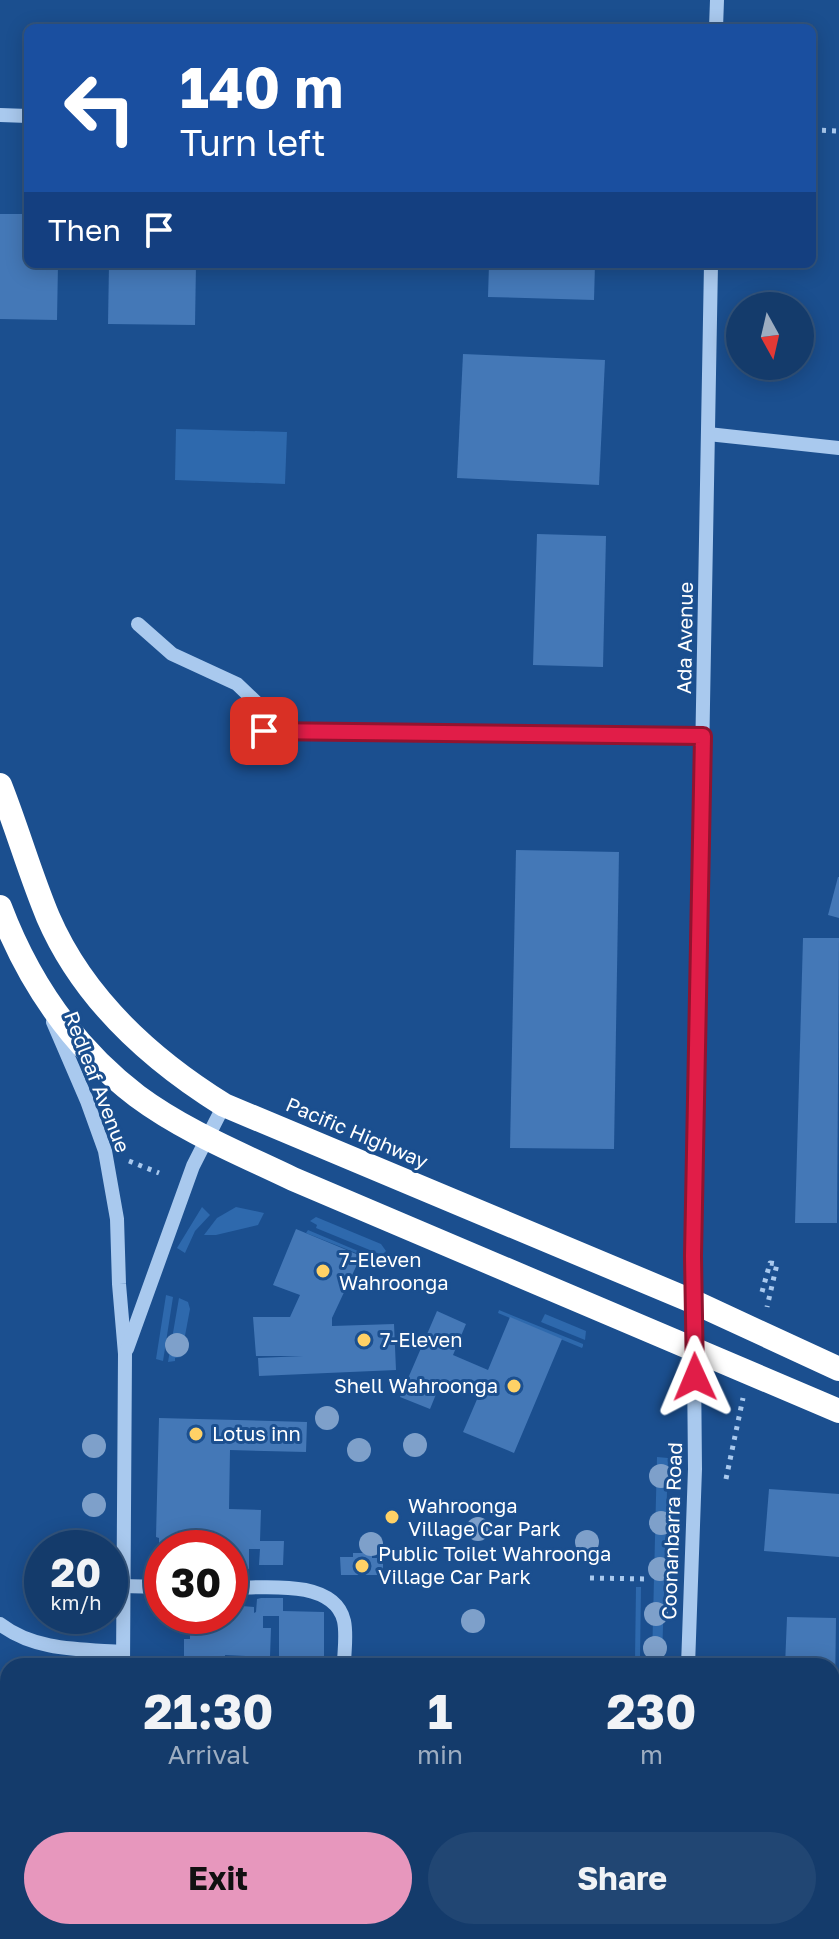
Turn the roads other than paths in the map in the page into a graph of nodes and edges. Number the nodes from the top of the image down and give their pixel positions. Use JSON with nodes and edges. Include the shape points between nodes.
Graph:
{"nodes":[{"id":1,"x":717,"y":0,"type":"edge"},
{"id":2,"x":716,"y":24,"type":"edge"},
{"id":3,"x":0,"y":115,"type":"edge"},
{"id":4,"x":24,"y":116,"type":"edge"},
{"id":5,"x":711,"y":268,"type":"edge"},
{"id":6,"x":708,"y":434,"type":"junction"},
{"id":7,"x":839,"y":448,"type":"edge"},
{"id":8,"x":138,"y":624,"type":"dead end"},
{"id":9,"x":703,"y":736,"type":"junction"},
{"id":10,"x":0,"y":785,"type":"edge"},
{"id":11,"x":0,"y":907,"type":"edge"},
{"id":12,"x":29,"y":973,"type":"junction"},
{"id":13,"x":224,"y":1105,"type":"junction"},
{"id":14,"x":207,"y":1138,"type":"junction"},
{"id":15,"x":694,"y":1302,"type":"junction"},
{"id":16,"x":695,"y":1349,"type":"junction"},
{"id":17,"x":125,"y":1354,"type":"junction"},
{"id":18,"x":839,"y":1369,"type":"edge"},
{"id":19,"x":839,"y":1411,"type":"edge"},
{"id":20,"x":123,"y":1530,"type":"edge"},
{"id":21,"x":248,"y":1588,"type":"edge"},
{"id":22,"x":0,"y":1624,"type":"edge"},
{"id":23,"x":123,"y":1634,"type":"edge"},
{"id":24,"x":117,"y":1658,"type":"edge"},
{"id":25,"x":123,"y":1658,"type":"edge"},
{"id":26,"x":344,"y":1658,"type":"edge"},
{"id":27,"x":688,"y":1658,"type":"edge"}],
"edges":[{"from":1,"to":2,"type":"street"},
{"from":3,"to":4,"type":"street"},
{"from":5,"to":6,"type":"street","name":"Ada Avenue"},
{"from":6,"to":7,"type":"street"},
{"from":6,"to":9,"type":"street","name":"Ada Avenue"},
{"from":8,"to":9,"type":"street","via":[[172,654],[237,684],[260,706],[264,731]]},
{"from":9,"to":15,"type":"street","name":"Ada Avenue"},
{"from":10,"to":13,"type":"highway","name":"Pacific Highway","via":[[68,956],[113,1016],[153,1056]]},
{"from":11,"to":12,"type":"highway"},
{"from":12,"to":14,"type":"highway","via":[[97,1061],[138,1097]]},
{"from":12,"to":17,"type":"street","name":"Redleaf Avenue","via":[[71,1062],[109,1166]]},
{"from":13,"to":14,"type":"street","name":"Redleaf Avenue"},
{"from":13,"to":15,"type":"highway","name":"Pacific Highway"},
{"from":14,"to":16,"type":"highway"},
{"from":14,"to":17,"type":"street","name":"Redleaf Avenue"},
{"from":15,"to":16,"type":"street","name":"Ada Avenue"},
{"from":15,"to":18,"type":"highway","name":"Pacific Highway"},
{"from":16,"to":19,"type":"highway"},
{"from":16,"to":27,"type":"street","name":"Coonanbarra Road"},
{"from":17,"to":20,"type":"street","name":"Redleaf Avenue"},
{"from":21,"to":26,"type":"street","via":[[299,1589],[328,1600],[344,1621]]},
{"from":22,"to":24,"type":"street","via":[[52,1647]]},
{"from":23,"to":25,"type":"street","name":"Redleaf Avenue"}]}
